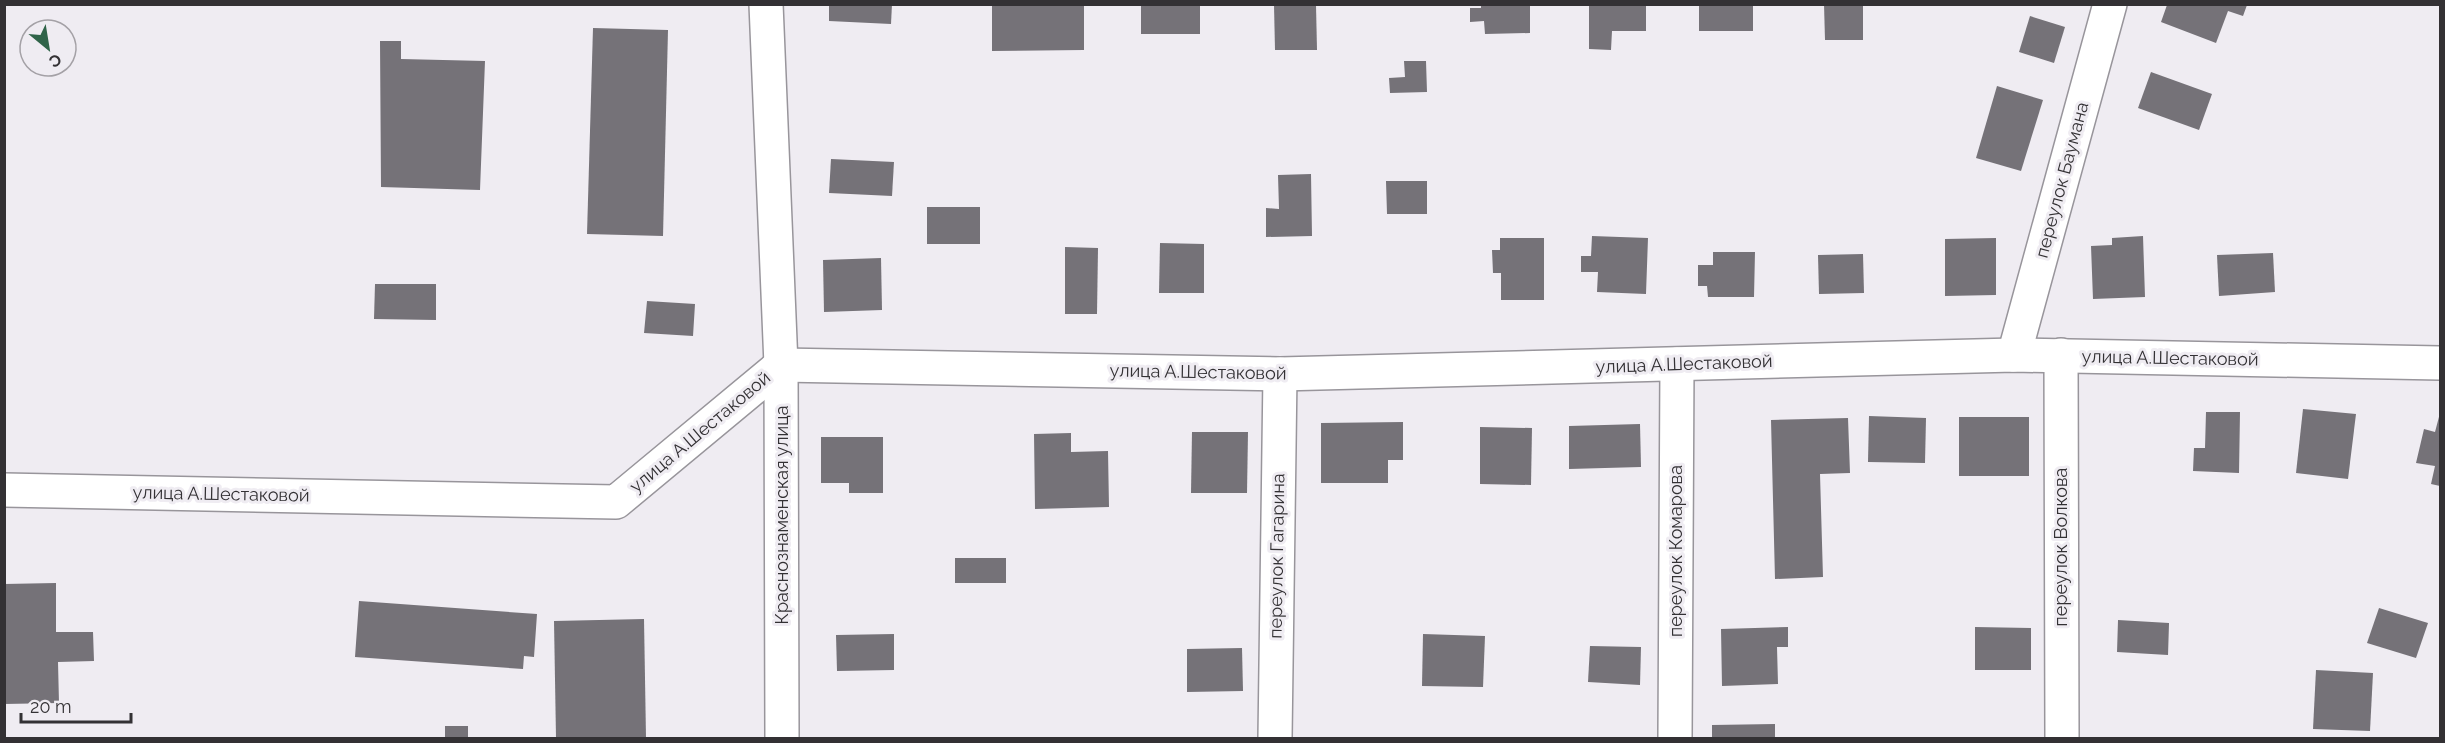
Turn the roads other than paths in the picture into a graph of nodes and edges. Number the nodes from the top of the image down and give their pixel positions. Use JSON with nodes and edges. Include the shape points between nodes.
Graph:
{"nodes":[{"id":1,"x":766,"y":4,"type":"edge"},
{"id":2,"x":2110,"y":4,"type":"edge"},
{"id":3,"x":2014,"y":355,"type":"junction"},
{"id":4,"x":2061,"y":355,"type":"junction"},
{"id":5,"x":2440,"y":363,"type":"edge"},
{"id":6,"x":1677,"y":364,"type":"junction"},
{"id":7,"x":781,"y":365,"type":"junction"},
{"id":8,"x":1280,"y":374,"type":"junction"},
{"id":9,"x":4,"y":490,"type":"edge"},
{"id":10,"x":782,"y":738,"type":"edge"},
{"id":11,"x":1275,"y":738,"type":"edge"},
{"id":12,"x":1675,"y":738,"type":"edge"},
{"id":13,"x":2062,"y":738,"type":"edge"}],
"edges":[{"from":1,"to":7,"type":"street","name":"Краснознаменская улица"},
{"from":2,"to":3,"type":"street","name":"переулок Баумана"},
{"from":3,"to":4,"type":"street","name":"улица А.Шестаковой"},
{"from":3,"to":6,"type":"street","name":"улица А.Шестаковой"},
{"from":4,"to":5,"type":"street","name":"улица А.Шестаковой"},
{"from":4,"to":13,"type":"street","name":"переулок Волкова"},
{"from":6,"to":8,"type":"street","name":"улица А.Шестаковой"},
{"from":6,"to":12,"type":"street","name":"переулок Комарова"},
{"from":7,"to":8,"type":"street","name":"улица А.Шестаковой"},
{"from":7,"to":9,"type":"street","name":"улица А.Шестаковой","via":[[616,502]]},
{"from":7,"to":10,"type":"street","name":"Краснознаменская улица"},
{"from":8,"to":11,"type":"street","name":"переулок Гагарина"}]}
